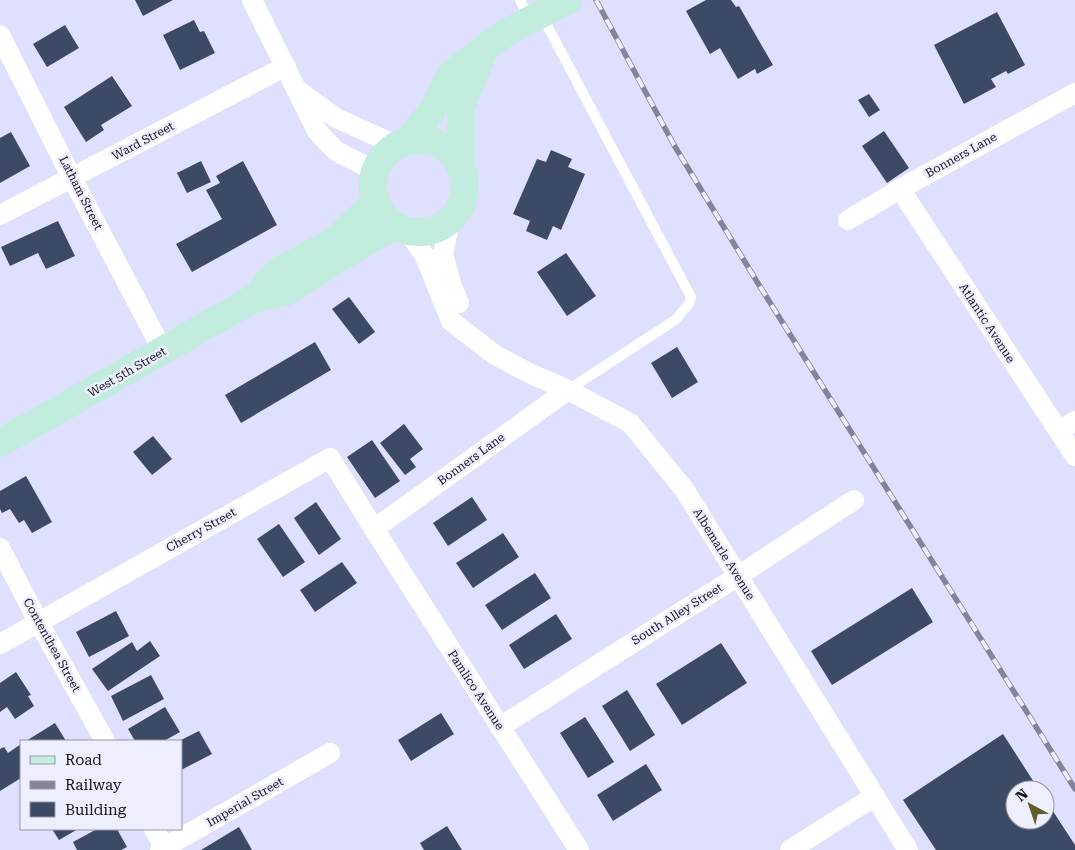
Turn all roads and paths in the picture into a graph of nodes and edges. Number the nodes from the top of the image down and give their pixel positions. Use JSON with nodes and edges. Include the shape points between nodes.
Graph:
{"nodes":[{"id":1,"x":252,"y":0,"type":"edge"},
{"id":2,"x":568,"y":0,"type":"edge"},
{"id":3,"x":530,"y":11,"type":"edge"},
{"id":4,"x":0,"y":35,"type":"edge"},
{"id":5,"x":486,"y":46,"type":"junction"},
{"id":6,"x":286,"y":66,"type":"junction"},
{"id":7,"x":297,"y":90,"type":"junction"},
{"id":8,"x":1075,"y":93,"type":"edge"},
{"id":9,"x":403,"y":143,"type":"junction"},
{"id":10,"x":462,"y":166,"type":"junction"},
{"id":11,"x":375,"y":172,"type":"junction"},
{"id":12,"x":72,"y":178,"type":"junction"},
{"id":13,"x":900,"y":189,"type":"junction"},
{"id":14,"x":376,"y":203,"type":"junction"},
{"id":15,"x":0,"y":215,"type":"edge"},
{"id":16,"x":848,"y":220,"type":"dead end"},
{"id":17,"x":450,"y":221,"type":"junction"},
{"id":18,"x":401,"y":229,"type":"junction"},
{"id":19,"x":253,"y":299,"type":"junction"},
{"id":20,"x":467,"y":334,"type":"junction"},
{"id":21,"x":163,"y":351,"type":"junction"},
{"id":22,"x":568,"y":390,"type":"junction"},
{"id":23,"x":1067,"y":426,"type":"edge"},
{"id":24,"x":0,"y":443,"type":"edge"},
{"id":25,"x":1075,"y":456,"type":"edge"},
{"id":26,"x":854,"y":500,"type":"dead end"},
{"id":27,"x":374,"y":529,"type":"junction"},
{"id":28,"x":0,"y":548,"type":"edge"},
{"id":29,"x":738,"y":576,"type":"junction"},
{"id":30,"x":38,"y":622,"type":"junction"},
{"id":31,"x":0,"y":644,"type":"edge"},
{"id":32,"x":500,"y":727,"type":"junction"},
{"id":33,"x":104,"y":740,"type":"edge"},
{"id":34,"x":330,"y":753,"type":"dead end"},
{"id":35,"x":875,"y":796,"type":"junction"},
{"id":36,"x":154,"y":830,"type":"edge"},
{"id":37,"x":163,"y":849,"type":"edge"},
{"id":38,"x":579,"y":850,"type":"edge"},
{"id":39,"x":790,"y":850,"type":"edge"},
{"id":40,"x":908,"y":850,"type":"edge"}],
"edges":[{"from":1,"to":6,"type":"street"},
{"from":2,"to":3,"type":"main road"},
{"from":3,"to":5,"type":"main road"},
{"from":3,"to":22,"type":"lane","via":[[691,297],[675,320]]},
{"from":4,"to":12,"type":"street","name":"Latham Street"},
{"from":5,"to":9,"type":"main road","via":[[450,75],[432,111]]},
{"from":5,"to":10,"type":"main road","via":[[461,107]]},
{"from":6,"to":7,"type":"street"},
{"from":6,"to":12,"type":"street","name":"Ward Street"},
{"from":7,"to":9,"type":"street","via":[[336,118]]},
{"from":7,"to":11,"type":"street","via":[[317,131],[336,151]]},
{"from":8,"to":13,"type":"street","name":"Bonners Lane"},
{"from":9,"to":10,"type":"main road","via":[[425,140],[440,144],[453,153]]},
{"from":9,"to":11,"type":"main road","via":[[382,158]]},
{"from":10,"to":17,"type":"main road","via":[[466,180],[465,195],[460,209]]},
{"from":11,"to":14,"type":"main road","via":[[372,187]]},
{"from":12,"to":15,"type":"street","name":"Ward Street"},
{"from":12,"to":21,"type":"street","name":"Latham Street"},
{"from":13,"to":16,"type":"street","name":"Bonners Lane"},
{"from":13,"to":23,"type":"street","name":"Atlantic Avenue"},
{"from":14,"to":18,"type":"main road","via":[[383,216]]},
{"from":14,"to":19,"type":"main road","name":"West 5th Street","via":[[333,242],[278,272]]},
{"from":17,"to":18,"type":"main road","via":[[423,233]]},
{"from":17,"to":20,"type":"street","via":[[443,254],[464,315]]},
{"from":18,"to":19,"type":"main road","name":"West 5th Street","via":[[342,256],[286,292]]},
{"from":18,"to":20,"type":"street","name":"Albemarle Avenue","via":[[425,256],[451,321]]},
{"from":19,"to":21,"type":"main road","name":"West 5th Street"},
{"from":20,"to":22,"type":"street","name":"Albemarle Avenue","via":[[495,356]]},
{"from":21,"to":24,"type":"main road","name":"West 5th Street"},
{"from":22,"to":27,"type":"street","name":"Bonners Lane"},
{"from":22,"to":29,"type":"street","name":"Albemarle Avenue","via":[[630,423],[684,489]]},
{"from":23,"to":25,"type":"street","name":"Atlantic Avenue"},
{"from":26,"to":29,"type":"street","name":"South Alley Street"},
{"from":27,"to":30,"type":"street","name":"Cherry Street","via":[[330,458]]},
{"from":27,"to":32,"type":"street","name":"Pamlico Avenue"},
{"from":28,"to":30,"type":"street","name":"Contenthea Street"},
{"from":29,"to":32,"type":"street","name":"South Alley Street"},
{"from":29,"to":35,"type":"street","name":"Albemarle Avenue"},
{"from":30,"to":31,"type":"street","name":"Cherry Street"},
{"from":30,"to":33,"type":"street","name":"Contenthea Street"},
{"from":32,"to":38,"type":"street","name":"Pamlico Avenue"},
{"from":34,"to":37,"type":"street","name":"Imperial Street"},
{"from":35,"to":39,"type":"street"},
{"from":35,"to":40,"type":"street","name":"Albemarle Avenue"},
{"from":36,"to":37,"type":"street"}]}
